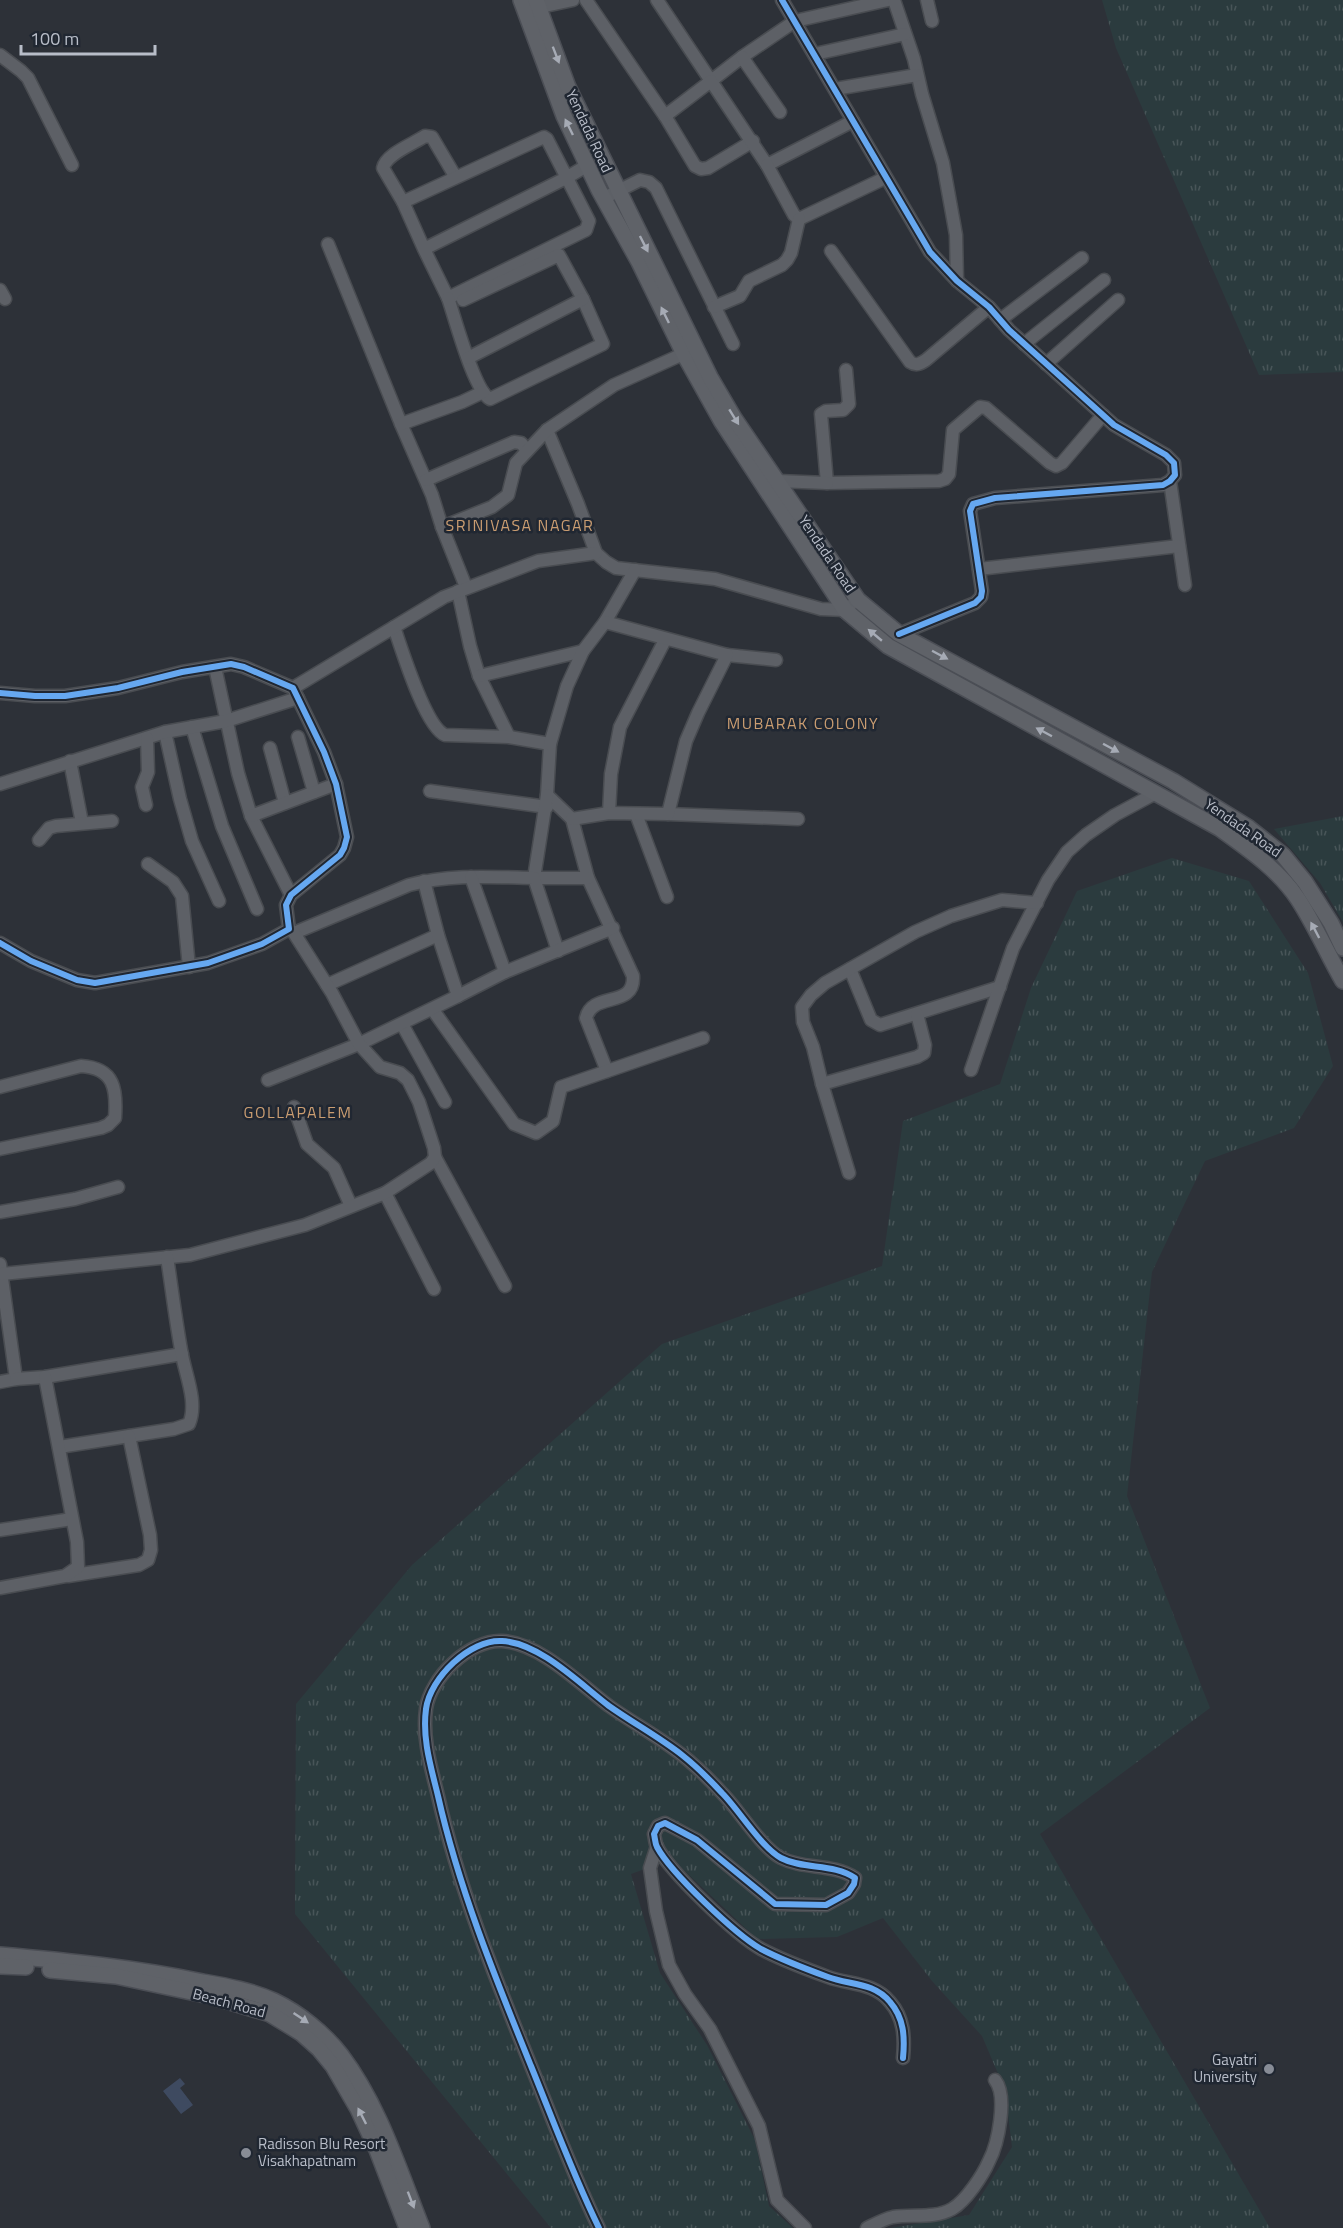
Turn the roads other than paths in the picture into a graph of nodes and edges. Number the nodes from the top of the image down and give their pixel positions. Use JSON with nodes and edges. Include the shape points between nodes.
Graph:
{"nodes":[{"id":1,"x":573,"y":0,"type":"edge"},
{"id":2,"x":585,"y":0,"type":"edge"},
{"id":3,"x":657,"y":0,"type":"edge"},
{"id":4,"x":782,"y":0,"type":"edge"},
{"id":5,"x":888,"y":0,"type":"edge"},
{"id":6,"x":894,"y":0,"type":"edge"},
{"id":7,"x":927,"y":0,"type":"edge"},
{"id":8,"x":530,"y":5,"type":"edge"},
{"id":9,"x":795,"y":21,"type":"junction"},
{"id":10,"x":932,"y":21,"type":"dead end"},
{"id":11,"x":905,"y":34,"type":"junction"},
{"id":12,"x":815,"y":54,"type":"junction"},
{"id":13,"x":0,"y":55,"type":"edge"},
{"id":14,"x":742,"y":57,"type":"junction"},
{"id":15,"x":918,"y":75,"type":"junction"},
{"id":16,"x":711,"y":81,"type":"junction"},
{"id":17,"x":835,"y":89,"type":"junction"},
{"id":18,"x":780,"y":112,"type":"dead end"},
{"id":19,"x":665,"y":116,"type":"junction"},
{"id":20,"x":853,"y":121,"type":"junction"},
{"id":21,"x":753,"y":141,"type":"junction"},
{"id":22,"x":72,"y":165,"type":"dead end"},
{"id":23,"x":588,"y":165,"type":"junction"},
{"id":24,"x":767,"y":165,"type":"junction"},
{"id":25,"x":455,"y":176,"type":"junction"},
{"id":26,"x":566,"y":178,"type":"junction"},
{"id":27,"x":885,"y":178,"type":"junction"},
{"id":28,"x":611,"y":195,"type":"junction"},
{"id":29,"x":403,"y":202,"type":"junction"},
{"id":30,"x":800,"y":219,"type":"junction"},
{"id":31,"x":328,"y":244,"type":"dead end"},
{"id":32,"x":424,"y":249,"type":"junction"},
{"id":33,"x":831,"y":251,"type":"dead end"},
{"id":34,"x":1082,"y":258,"type":"dead end"},
{"id":35,"x":1104,"y":280,"type":"dead end"},
{"id":36,"x":957,"y":281,"type":"junction"},
{"id":37,"x":583,"y":299,"type":"junction"},
{"id":38,"x":1118,"y":300,"type":"dead end"},
{"id":39,"x":449,"y":302,"type":"junction"},
{"id":40,"x":714,"y":307,"type":"junction"},
{"id":41,"x":989,"y":307,"type":"junction"},
{"id":42,"x":1000,"y":320,"type":"junction"},
{"id":43,"x":733,"y":344,"type":"dead end"},
{"id":44,"x":1024,"y":344,"type":"junction"},
{"id":45,"x":690,"y":351,"type":"junction"},
{"id":46,"x":468,"y":358,"type":"junction"},
{"id":47,"x":1046,"y":364,"type":"junction"},
{"id":48,"x":846,"y":370,"type":"dead end"},
{"id":49,"x":483,"y":392,"type":"junction"},
{"id":50,"x":1103,"y":415,"type":"junction"},
{"id":51,"x":401,"y":424,"type":"junction"},
{"id":52,"x":546,"y":430,"type":"junction"},
{"id":53,"x":527,"y":450,"type":"junction"},
{"id":54,"x":426,"y":480,"type":"junction"},
{"id":55,"x":778,"y":481,"type":"junction"},
{"id":56,"x":1170,"y":481,"type":"junction"},
{"id":57,"x":827,"y":483,"type":"junction"},
{"id":58,"x":442,"y":527,"type":"junction"},
{"id":59,"x":1179,"y":546,"type":"junction"},
{"id":60,"x":596,"y":553,"type":"junction"},
{"id":61,"x":979,"y":568,"type":"junction"},
{"id":62,"x":634,"y":570,"type":"junction"},
{"id":63,"x":1185,"y":585,"type":"dead end"},
{"id":64,"x":462,"y":589,"type":"junction"},
{"id":65,"x":858,"y":600,"type":"junction"},
{"id":66,"x":844,"y":610,"type":"junction"},
{"id":67,"x":605,"y":622,"type":"junction"},
{"id":68,"x":394,"y":627,"type":"junction"},
{"id":69,"x":899,"y":634,"type":"junction"},
{"id":70,"x":665,"y":640,"type":"junction"},
{"id":71,"x":583,"y":651,"type":"junction"},
{"id":72,"x":727,"y":655,"type":"junction"},
{"id":73,"x":776,"y":660,"type":"dead end"},
{"id":74,"x":215,"y":667,"type":"junction"},
{"id":75,"x":479,"y":676,"type":"junction"},
{"id":76,"x":0,"y":693,"type":"edge"},
{"id":77,"x":295,"y":693,"type":"junction"},
{"id":78,"x":226,"y":721,"type":"junction"},
{"id":79,"x":192,"y":727,"type":"junction"},
{"id":80,"x":165,"y":732,"type":"junction"},
{"id":81,"x":298,"y":737,"type":"dead end"},
{"id":82,"x":509,"y":737,"type":"junction"},
{"id":83,"x":147,"y":738,"type":"junction"},
{"id":84,"x":550,"y":744,"type":"junction"},
{"id":85,"x":270,"y":748,"type":"dead end"},
{"id":86,"x":70,"y":761,"type":"junction"},
{"id":87,"x":0,"y":784,"type":"edge"},
{"id":88,"x":336,"y":784,"type":"junction"},
{"id":89,"x":430,"y":791,"type":"dead end"},
{"id":90,"x":314,"y":792,"type":"junction"},
{"id":91,"x":1156,"y":793,"type":"junction"},
{"id":92,"x":547,"y":801,"type":"junction"},
{"id":93,"x":285,"y":803,"type":"junction"},
{"id":94,"x":146,"y":805,"type":"dead end"},
{"id":95,"x":609,"y":813,"type":"junction"},
{"id":96,"x":636,"y":814,"type":"junction"},
{"id":97,"x":668,"y":814,"type":"junction"},
{"id":98,"x":251,"y":816,"type":"junction"},
{"id":99,"x":572,"y":819,"type":"junction"},
{"id":100,"x":798,"y":819,"type":"dead end"},
{"id":101,"x":112,"y":821,"type":"dead end"},
{"id":102,"x":82,"y":823,"type":"junction"},
{"id":103,"x":39,"y":840,"type":"dead end"},
{"id":104,"x":148,"y":864,"type":"dead end"},
{"id":105,"x":471,"y":876,"type":"junction"},
{"id":106,"x":534,"y":878,"type":"junction"},
{"id":107,"x":588,"y":878,"type":"junction"},
{"id":108,"x":424,"y":881,"type":"junction"},
{"id":109,"x":291,"y":895,"type":"junction"},
{"id":110,"x":667,"y":897,"type":"dead end"},
{"id":111,"x":219,"y":901,"type":"dead end"},
{"id":112,"x":1037,"y":903,"type":"junction"},
{"id":113,"x":257,"y":909,"type":"dead end"},
{"id":114,"x":613,"y":928,"type":"junction"},
{"id":115,"x":291,"y":931,"type":"junction"},
{"id":116,"x":438,"y":935,"type":"junction"},
{"id":117,"x":0,"y":943,"type":"edge"},
{"id":118,"x":1343,"y":948,"type":"edge"},
{"id":119,"x":558,"y":951,"type":"junction"},
{"id":120,"x":189,"y":967,"type":"junction"},
{"id":121,"x":849,"y":969,"type":"junction"},
{"id":122,"x":506,"y":972,"type":"junction"},
{"id":123,"x":1343,"y":981,"type":"edge"},
{"id":124,"x":327,"y":985,"type":"junction"},
{"id":125,"x":1000,"y":987,"type":"junction"},
{"id":126,"x":458,"y":996,"type":"junction"},
{"id":127,"x":433,"y":1010,"type":"junction"},
{"id":128,"x":917,"y":1014,"type":"junction"},
{"id":129,"x":402,"y":1024,"type":"junction"},
{"id":130,"x":703,"y":1038,"type":"dead end"},
{"id":131,"x":359,"y":1044,"type":"junction"},
{"id":132,"x":607,"y":1071,"type":"junction"},
{"id":133,"x":971,"y":1071,"type":"dead end"},
{"id":134,"x":268,"y":1080,"type":"dead end"},
{"id":135,"x":822,"y":1084,"type":"junction"},
{"id":136,"x":0,"y":1087,"type":"edge"},
{"id":137,"x":445,"y":1102,"type":"dead end"},
{"id":138,"x":294,"y":1107,"type":"dead end"},
{"id":139,"x":0,"y":1149,"type":"edge"},
{"id":140,"x":435,"y":1157,"type":"junction"},
{"id":141,"x":849,"y":1173,"type":"dead end"},
{"id":142,"x":118,"y":1186,"type":"dead end"},
{"id":143,"x":385,"y":1193,"type":"junction"},
{"id":144,"x":351,"y":1206,"type":"junction"},
{"id":145,"x":0,"y":1212,"type":"edge"},
{"id":146,"x":167,"y":1257,"type":"junction"},
{"id":147,"x":1,"y":1269,"type":"edge"},
{"id":148,"x":506,"y":1286,"type":"dead end"},
{"id":149,"x":434,"y":1289,"type":"dead end"},
{"id":150,"x":182,"y":1354,"type":"junction"},
{"id":151,"x":45,"y":1377,"type":"junction"},
{"id":152,"x":16,"y":1379,"type":"junction"},
{"id":153,"x":0,"y":1382,"type":"edge"},
{"id":154,"x":129,"y":1436,"type":"junction"},
{"id":155,"x":59,"y":1447,"type":"junction"},
{"id":156,"x":72,"y":1519,"type":"junction"},
{"id":157,"x":0,"y":1530,"type":"edge"},
{"id":158,"x":64,"y":1576,"type":"junction"},
{"id":159,"x":0,"y":1587,"type":"edge"},
{"id":160,"x":657,"y":1846,"type":"junction"},
{"id":161,"x":0,"y":1955,"type":"edge"},
{"id":162,"x":0,"y":1966,"type":"edge"},
{"id":163,"x":903,"y":2058,"type":"dead end"},
{"id":164,"x":995,"y":2080,"type":"dead end"},
{"id":165,"x":396,"y":2180,"type":"junction"},
{"id":166,"x":407,"y":2228,"type":"edge"},
{"id":167,"x":422,"y":2228,"type":"edge"},
{"id":168,"x":599,"y":2228,"type":"edge"},
{"id":169,"x":805,"y":2228,"type":"edge"},
{"id":170,"x":867,"y":2228,"type":"edge"}],
"edges":[{"from":1,"to":8,"type":"street"},
{"from":2,"to":19,"type":"street"},
{"from":3,"to":16,"type":"street"},
{"from":4,"to":9,"type":"street"},
{"from":5,"to":9,"type":"street"},
{"from":6,"to":11,"type":"street"},
{"from":7,"to":10,"type":"street"},
{"from":23,"to":8,"type":"main road","one_way":true,"via":[[564,116]]},
{"from":8,"to":28,"type":"main road","name":"Yendada Road","one_way":true},
{"from":9,"to":12,"type":"street"},
{"from":9,"to":14,"type":"street"},
{"from":11,"to":12,"type":"street"},
{"from":11,"to":15,"type":"street"},
{"from":12,"to":17,"type":"street"},
{"from":13,"to":22,"type":"street","via":[[28,78]]},
{"from":14,"to":16,"type":"street"},
{"from":14,"to":18,"type":"street"},
{"from":15,"to":17,"type":"street"},
{"from":15,"to":36,"type":"street","via":[[943,163],[956,235]]},
{"from":16,"to":19,"type":"street"},
{"from":16,"to":21,"type":"street"},
{"from":17,"to":20,"type":"street"},
{"from":19,"to":21,"type":"street","via":[[695,166],[701,169]]},
{"from":20,"to":24,"type":"street"},
{"from":20,"to":27,"type":"street"},
{"from":21,"to":24,"type":"street"},
{"from":23,"to":26,"type":"street"},
{"from":23,"to":28,"type":"main road"},
{"from":24,"to":30,"type":"street","via":[[794,215]]},
{"from":25,"to":26,"type":"street","via":[[544,136]]},
{"from":25,"to":29,"type":"street"},
{"from":25,"to":29,"type":"street","via":[[432,137],[425,136],[389,158],[383,168]]},
{"from":26,"to":32,"type":"street"},
{"from":26,"to":39,"type":"street","via":[[589,221],[586,230]]},
{"from":27,"to":30,"type":"street"},
{"from":27,"to":36,"type":"street","via":[[930,252]]},
{"from":28,"to":40,"type":"street","via":[[640,180],[656,188]]},
{"from":28,"to":45,"type":"main road","name":"Yendada Road"},
{"from":29,"to":32,"type":"street"},
{"from":30,"to":40,"type":"street","via":[[787,260],[749,281],[740,296]]},
{"from":31,"to":51,"type":"street"},
{"from":32,"to":39,"type":"street"},
{"from":33,"to":41,"type":"street","via":[[909,362],[915,365]]},
{"from":34,"to":42,"type":"street"},
{"from":35,"to":44,"type":"street"},
{"from":36,"to":41,"type":"street"},
{"from":37,"to":39,"type":"street","via":[[559,255]]},
{"from":37,"to":46,"type":"street"},
{"from":37,"to":49,"type":"street","via":[[603,344],[497,397],[490,399]]},
{"from":38,"to":47,"type":"street"},
{"from":39,"to":46,"type":"street"},
{"from":40,"to":43,"type":"street"},
{"from":41,"to":42,"type":"street"},
{"from":42,"to":44,"type":"street"},
{"from":44,"to":47,"type":"street"},
{"from":45,"to":52,"type":"street","via":[[614,385]]},
{"from":45,"to":55,"type":"main road","name":"Yendada Road","one_way":true},
{"from":45,"to":66,"type":"main road","name":"Yendada Road","via":[[722,422]]},
{"from":46,"to":49,"type":"street"},
{"from":47,"to":50,"type":"street"},
{"from":48,"to":57,"type":"street","via":[[849,404],[843,410],[821,414]]},
{"from":49,"to":51,"type":"street"},
{"from":50,"to":56,"type":"street","via":[[1166,455],[1174,463],[1175,475]]},
{"from":50,"to":57,"type":"street","via":[[1056,466],[980,407],[953,430],[949,474],[945,479]]},
{"from":51,"to":54,"type":"street"},
{"from":52,"to":53,"type":"street"},
{"from":52,"to":60,"type":"street"},
{"from":53,"to":54,"type":"street","via":[[514,442]]},
{"from":53,"to":58,"type":"street","via":[[516,463],[508,495]]},
{"from":54,"to":58,"type":"street"},
{"from":55,"to":57,"type":"street"},
{"from":55,"to":65,"type":"main road","name":"Yendada Road"},
{"from":56,"to":59,"type":"street"},
{"from":56,"to":61,"type":"street","via":[[1163,485],[981,500],[970,510]]},
{"from":58,"to":64,"type":"street"},
{"from":59,"to":61,"type":"street"},
{"from":59,"to":63,"type":"street"},
{"from":60,"to":62,"type":"street","via":[[616,568]]},
{"from":60,"to":64,"type":"street","via":[[538,561]]},
{"from":61,"to":69,"type":"street","via":[[982,591],[975,603]]},
{"from":62,"to":66,"type":"street","via":[[714,579],[821,609]]},
{"from":62,"to":67,"type":"street"},
{"from":64,"to":68,"type":"street"},
{"from":64,"to":75,"type":"street","via":[[470,646]]},
{"from":65,"to":66,"type":"street"},
{"from":65,"to":69,"type":"main road","name":"Yendada Road"},
{"from":91,"to":66,"type":"main road","name":"Yendada Road","one_way":true,"via":[[888,646]]},
{"from":67,"to":70,"type":"street"},
{"from":67,"to":71,"type":"street"},
{"from":68,"to":77,"type":"street"},
{"from":68,"to":82,"type":"street","via":[[417,690],[440,732]]},
{"from":69,"to":118,"type":"main road","name":"Yendada Road","one_way":true,"via":[[1173,781],[1249,828],[1283,855],[1305,882]]},
{"from":70,"to":72,"type":"street"},
{"from":70,"to":95,"type":"street","via":[[620,727]]},
{"from":71,"to":75,"type":"street"},
{"from":71,"to":84,"type":"street","via":[[567,686]]},
{"from":72,"to":73,"type":"street"},
{"from":72,"to":97,"type":"street","via":[[686,741]]},
{"from":74,"to":76,"type":"street","via":[[65,696]]},
{"from":74,"to":77,"type":"street","via":[[244,667]]},
{"from":74,"to":78,"type":"street"},
{"from":75,"to":82,"type":"street"},
{"from":77,"to":78,"type":"street"},
{"from":77,"to":88,"type":"street"},
{"from":78,"to":79,"type":"street"},
{"from":78,"to":98,"type":"street"},
{"from":79,"to":80,"type":"street"},
{"from":79,"to":113,"type":"street","via":[[218,814]]},
{"from":80,"to":83,"type":"street"},
{"from":80,"to":111,"type":"street","via":[[192,842]]},
{"from":81,"to":90,"type":"street"},
{"from":82,"to":84,"type":"street"},
{"from":83,"to":86,"type":"street"},
{"from":83,"to":94,"type":"street","via":[[148,772],[142,787]]},
{"from":84,"to":92,"type":"street"},
{"from":85,"to":93,"type":"street"},
{"from":86,"to":87,"type":"street"},
{"from":86,"to":102,"type":"street"},
{"from":88,"to":90,"type":"street"},
{"from":88,"to":109,"type":"street","via":[[345,826],[345,848]]},
{"from":89,"to":92,"type":"street"},
{"from":90,"to":93,"type":"street"},
{"from":91,"to":112,"type":"street","via":[[1115,815],[1067,852]]},
{"from":123,"to":91,"type":"main road","name":"Yendada Road","one_way":true,"via":[[1298,900],[1275,871],[1219,828]]},
{"from":92,"to":99,"type":"street"},
{"from":92,"to":106,"type":"street"},
{"from":93,"to":98,"type":"street"},
{"from":95,"to":96,"type":"street"},
{"from":95,"to":99,"type":"street"},
{"from":96,"to":97,"type":"street"},
{"from":96,"to":110,"type":"street"},
{"from":97,"to":100,"type":"street"},
{"from":98,"to":109,"type":"street"},
{"from":99,"to":107,"type":"street"},
{"from":101,"to":102,"type":"street"},
{"from":102,"to":103,"type":"street","via":[[49,828]]},
{"from":104,"to":120,"type":"street","via":[[173,882],[182,896]]},
{"from":105,"to":106,"type":"street"},
{"from":105,"to":108,"type":"street"},
{"from":105,"to":122,"type":"street"},
{"from":106,"to":107,"type":"street"},
{"from":106,"to":119,"type":"street"},
{"from":107,"to":114,"type":"street"},
{"from":108,"to":115,"type":"street"},
{"from":108,"to":116,"type":"street"},
{"from":109,"to":115,"type":"street","via":[[286,905]]},
{"from":112,"to":121,"type":"street","via":[[1002,900],[951,916]]},
{"from":112,"to":125,"type":"street","via":[[1013,948]]},
{"from":114,"to":119,"type":"street"},
{"from":114,"to":132,"type":"street","via":[[634,985],[631,991],[587,1011],[586,1018]]},
{"from":115,"to":120,"type":"street"},
{"from":115,"to":124,"type":"street"},
{"from":116,"to":124,"type":"street"},
{"from":116,"to":126,"type":"street"},
{"from":117,"to":120,"type":"street","via":[[30,962],[86,982],[107,982]]},
{"from":119,"to":122,"type":"street"},
{"from":121,"to":128,"type":"street","via":[[875,1024]]},
{"from":121,"to":135,"type":"street","via":[[810,995],[802,1007]]},
{"from":122,"to":126,"type":"street"},
{"from":124,"to":131,"type":"street"},
{"from":125,"to":128,"type":"street"},
{"from":125,"to":133,"type":"street"},
{"from":126,"to":127,"type":"street"},
{"from":127,"to":129,"type":"street"},
{"from":127,"to":132,"type":"street","via":[[514,1124],[536,1133],[553,1121],[561,1088]]},
{"from":128,"to":135,"type":"street","via":[[924,1053]]},
{"from":129,"to":131,"type":"street"},
{"from":129,"to":137,"type":"street"},
{"from":130,"to":132,"type":"street"},
{"from":131,"to":134,"type":"street"},
{"from":131,"to":140,"type":"street","via":[[380,1067],[408,1080],[419,1102]]},
{"from":135,"to":141,"type":"street"},
{"from":136,"to":139,"type":"street","via":[[81,1066],[110,1077],[116,1092],[115,1118],[108,1125]]},
{"from":138,"to":144,"type":"street","via":[[307,1143],[334,1168]]},
{"from":140,"to":143,"type":"street"},
{"from":140,"to":148,"type":"street"},
{"from":142,"to":145,"type":"street","via":[[75,1199]]},
{"from":143,"to":144,"type":"street"},
{"from":143,"to":149,"type":"street"},
{"from":144,"to":146,"type":"street","via":[[305,1225],[190,1255]]},
{"from":146,"to":147,"type":"street"},
{"from":146,"to":150,"type":"street"},
{"from":147,"to":152,"type":"street"},
{"from":150,"to":151,"type":"street"},
{"from":150,"to":154,"type":"street","via":[[193,1407],[189,1424]]},
{"from":151,"to":152,"type":"street"},
{"from":151,"to":155,"type":"street"},
{"from":152,"to":153,"type":"street"},
{"from":154,"to":155,"type":"street"},
{"from":154,"to":158,"type":"street","via":[[150,1535],[148,1560],[138,1565]]},
{"from":155,"to":156,"type":"street"},
{"from":156,"to":157,"type":"street"},
{"from":156,"to":158,"type":"street","via":[[78,1567]]},
{"from":158,"to":159,"type":"street"},
{"from":160,"to":163,"type":"street","via":[[685,1882],[760,1948],[833,1979],[873,1989],[890,2001],[902,2024]]},
{"from":160,"to":168,"type":"street","via":[[654,1834],[665,1823],[697,1840],[775,1904],[826,1905],[848,1893],[855,1884],[855,1878],[832,1868],[812,1867],[780,1857],[724,1794],[683,1756],[536,1651],[502,1641],[489,1643],[458,1658],[436,1683],[428,1697],[426,1744],[463,1892],[554,2125]]},
{"from":160,"to":169,"type":"street","via":[[650,1868],[669,1965],[684,1994],[710,2029],[759,2126],[777,2200]]},
{"from":161,"to":165,"type":"main road","one_way":true,"via":[[93,1963],[183,1977],[274,2001],[322,2034],[340,2054],[380,2123]]},
{"from":165,"to":162,"type":"main road","name":"Beach Road","one_way":true,"via":[[333,2066],[301,2033],[270,2014],[210,1996],[116,1976]]},
{"from":164,"to":170,"type":"street","via":[[1001,2098],[999,2128],[990,2161],[964,2200],[952,2209],[930,2216],[891,2217]]},
{"from":165,"to":166,"type":"main road","name":"Beach Road"},
{"from":165,"to":167,"type":"main road","one_way":true}]}
